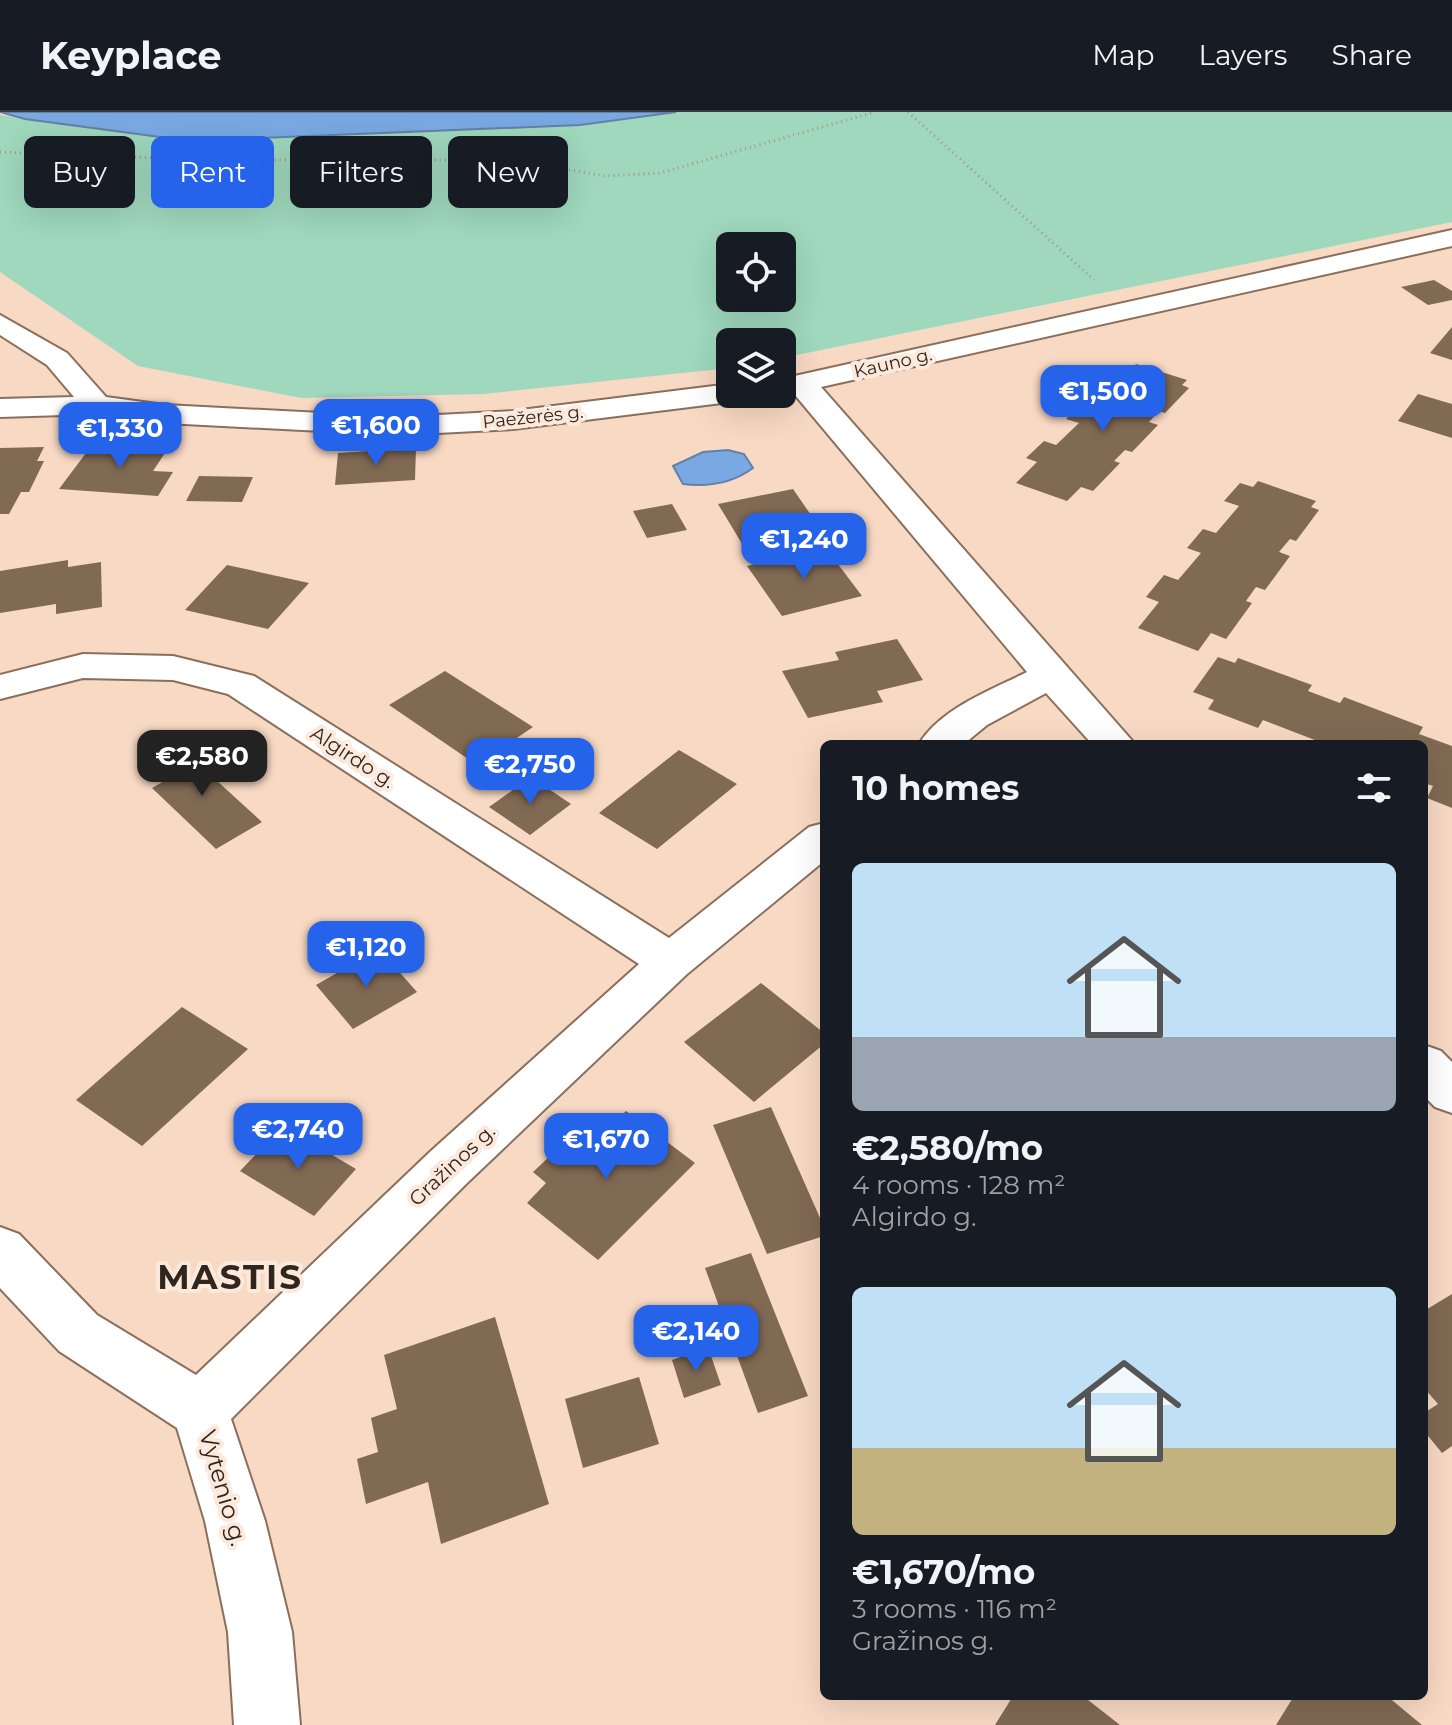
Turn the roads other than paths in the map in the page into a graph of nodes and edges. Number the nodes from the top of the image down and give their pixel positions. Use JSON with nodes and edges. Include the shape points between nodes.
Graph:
{"nodes":[{"id":1,"x":1452,"y":238,"type":"edge"},
{"id":2,"x":0,"y":323,"type":"edge"},
{"id":3,"x":796,"y":383,"type":"edge"},
{"id":4,"x":796,"y":389,"type":"edge"},
{"id":5,"x":716,"y":395,"type":"edge"},
{"id":6,"x":97,"y":405,"type":"junction"},
{"id":7,"x":0,"y":408,"type":"edge"},
{"id":8,"x":1050,"y":675,"type":"junction"},
{"id":9,"x":0,"y":687,"type":"edge"},
{"id":10,"x":944,"y":740,"type":"edge"},
{"id":11,"x":1111,"y":740,"type":"edge"},
{"id":12,"x":820,"y":841,"type":"edge"},
{"id":13,"x":671,"y":962,"type":"junction"},
{"id":14,"x":1428,"y":1069,"type":"edge"},
{"id":15,"x":1452,"y":1093,"type":"edge"},
{"id":16,"x":0,"y":1251,"type":"edge"},
{"id":17,"x":200,"y":1410,"type":"junction"},
{"id":18,"x":267,"y":1725,"type":"edge"}],
"edges":[{"from":1,"to":3,"type":"street","name":"Kauno g."},
{"from":2,"to":6,"type":"street","via":[[57,359]]},
{"from":4,"to":8,"type":"street","name":"Kauno g."},
{"from":5,"to":6,"type":"street","name":"Paežerės g.","via":[[513,420],[399,426],[165,414]]},
{"from":6,"to":7,"type":"street","name":"Paežerės g."},
{"from":8,"to":10,"type":"street","via":[[973,716]]},
{"from":8,"to":11,"type":"street","name":"Kauno g."},
{"from":9,"to":13,"type":"street","name":"Algirdo g.","via":[[83,666],[173,668],[241,685]]},
{"from":12,"to":13,"type":"street","name":"Gražinos g."},
{"from":13,"to":17,"type":"street","name":"Gražinos g.","via":[[449,1167]]},
{"from":14,"to":15,"type":"street"},
{"from":16,"to":17,"type":"street","name":"Vytenio g.","via":[[78,1333]]},
{"from":17,"to":18,"type":"street","name":"Vytenio g.","via":[[235,1521],[260,1632]]}]}
